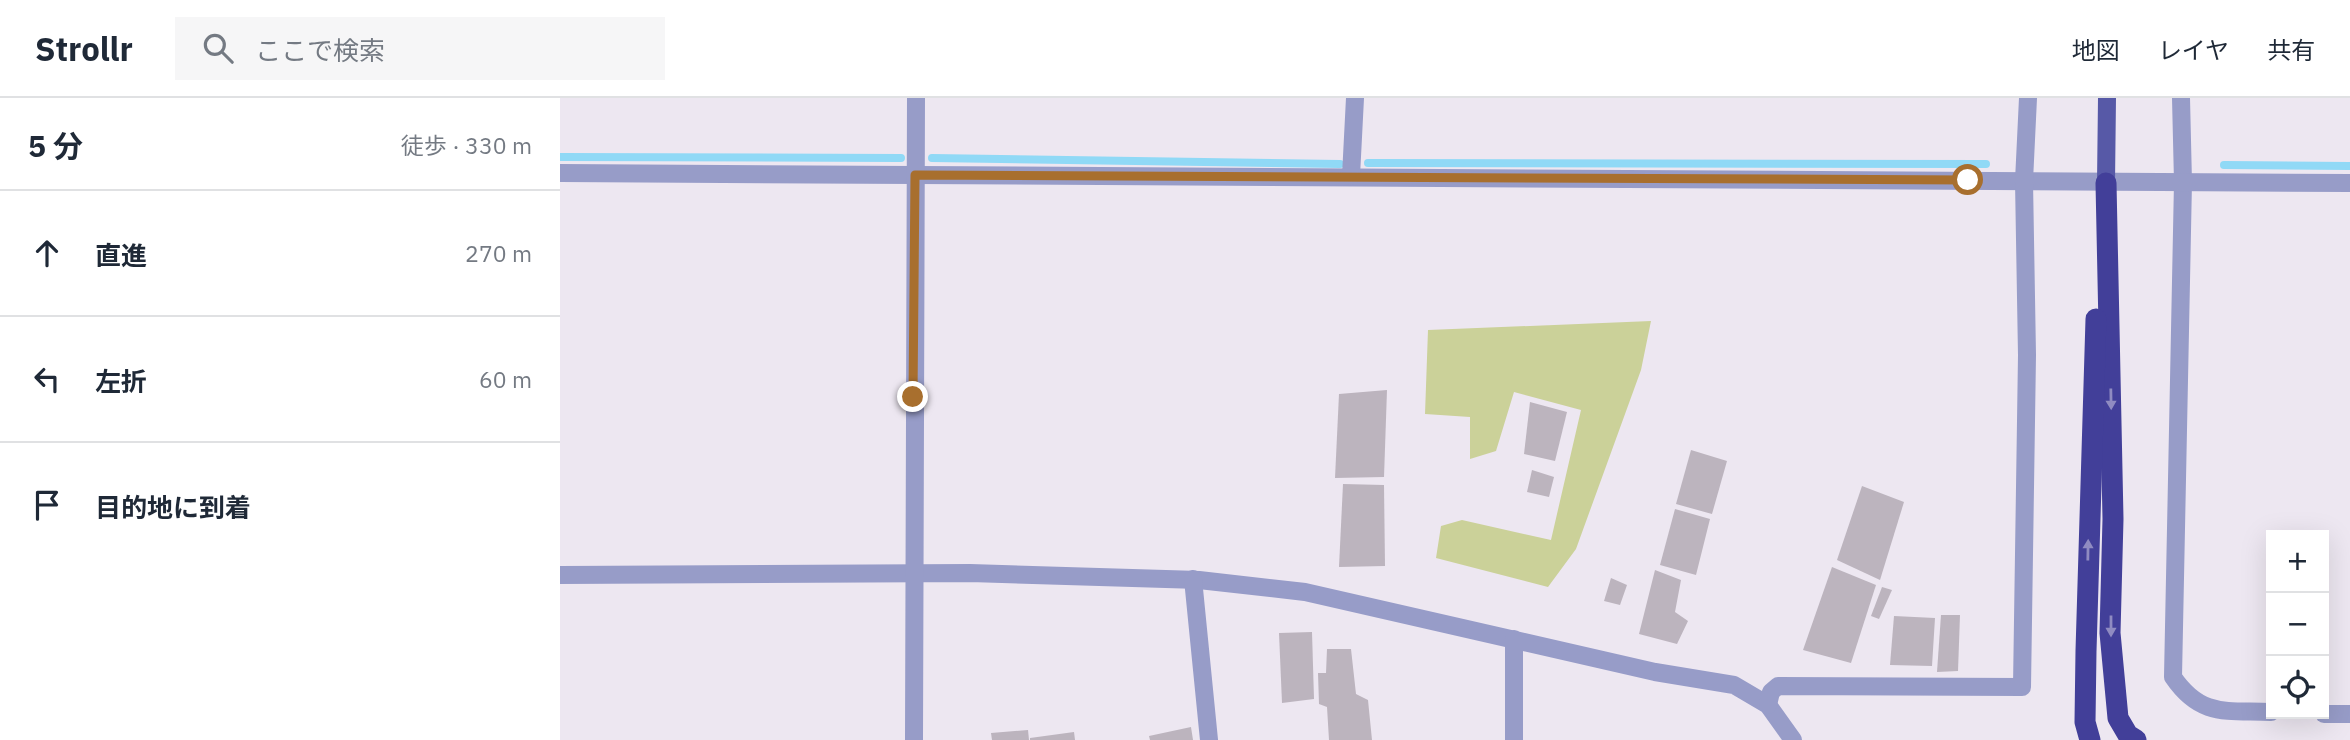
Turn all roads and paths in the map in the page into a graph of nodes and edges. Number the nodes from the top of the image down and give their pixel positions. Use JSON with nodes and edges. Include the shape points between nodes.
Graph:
{"nodes":[{"id":1,"x":916,"y":98,"type":"edge"},
{"id":2,"x":1355,"y":98,"type":"edge"},
{"id":3,"x":2028,"y":98,"type":"edge"},
{"id":4,"x":2107,"y":98,"type":"edge"},
{"id":5,"x":2181,"y":98,"type":"edge"},
{"id":6,"x":560,"y":173,"type":"edge"},
{"id":7,"x":915,"y":175,"type":"junction"},
{"id":8,"x":1352,"y":176,"type":"junction"},
{"id":9,"x":2024,"y":181,"type":"junction"},
{"id":10,"x":2183,"y":182,"type":"junction"},
{"id":11,"x":2106,"y":183,"type":"junction"},
{"id":12,"x":2350,"y":183,"type":"edge"},
{"id":13,"x":560,"y":575,"type":"edge"},
{"id":14,"x":912,"y":575,"type":"junction"},
{"id":15,"x":1193,"y":579,"type":"junction"},
{"id":16,"x":1514,"y":639,"type":"junction"},
{"id":17,"x":1768,"y":705,"type":"junction"},
{"id":18,"x":2266,"y":712,"type":"edge"},
{"id":19,"x":2329,"y":714,"type":"edge"},
{"id":20,"x":2350,"y":715,"type":"edge"},
{"id":21,"x":914,"y":740,"type":"edge"},
{"id":22,"x":1209,"y":740,"type":"edge"},
{"id":23,"x":1514,"y":740,"type":"edge"},
{"id":24,"x":1793,"y":740,"type":"edge"},
{"id":25,"x":2090,"y":740,"type":"edge"},
{"id":26,"x":2136,"y":740,"type":"edge"}],
"edges":[{"from":1,"to":7,"type":"street"},
{"from":2,"to":8,"type":"street"},
{"from":3,"to":9,"type":"street"},
{"from":4,"to":11,"type":"main road"},
{"from":5,"to":10,"type":"street"},
{"from":6,"to":7,"type":"street"},
{"from":7,"to":8,"type":"street"},
{"from":7,"to":14,"type":"street"},
{"from":8,"to":9,"type":"street"},
{"from":9,"to":11,"type":"street"},
{"from":9,"to":17,"type":"street","via":[[2027,368],[2022,687],[1778,685]]},
{"from":10,"to":11,"type":"street"},
{"from":10,"to":12,"type":"street"},
{"from":10,"to":18,"type":"street","via":[[2173,677],[2187,697],[2209,710]]},
{"from":25,"to":11,"type":"highway","one_way":true,"via":[[2085,722],[2090,441]]},
{"from":11,"to":26,"type":"highway","one_way":true,"via":[[2113,519],[2110,634],[2118,718]]},
{"from":13,"to":14,"type":"street"},
{"from":14,"to":15,"type":"street"},
{"from":14,"to":21,"type":"street"},
{"from":15,"to":16,"type":"street","via":[[1306,592]]},
{"from":15,"to":22,"type":"street"},
{"from":16,"to":17,"type":"street","via":[[1734,685]]},
{"from":16,"to":23,"type":"street"},
{"from":17,"to":24,"type":"street"},
{"from":19,"to":20,"type":"street"}]}
